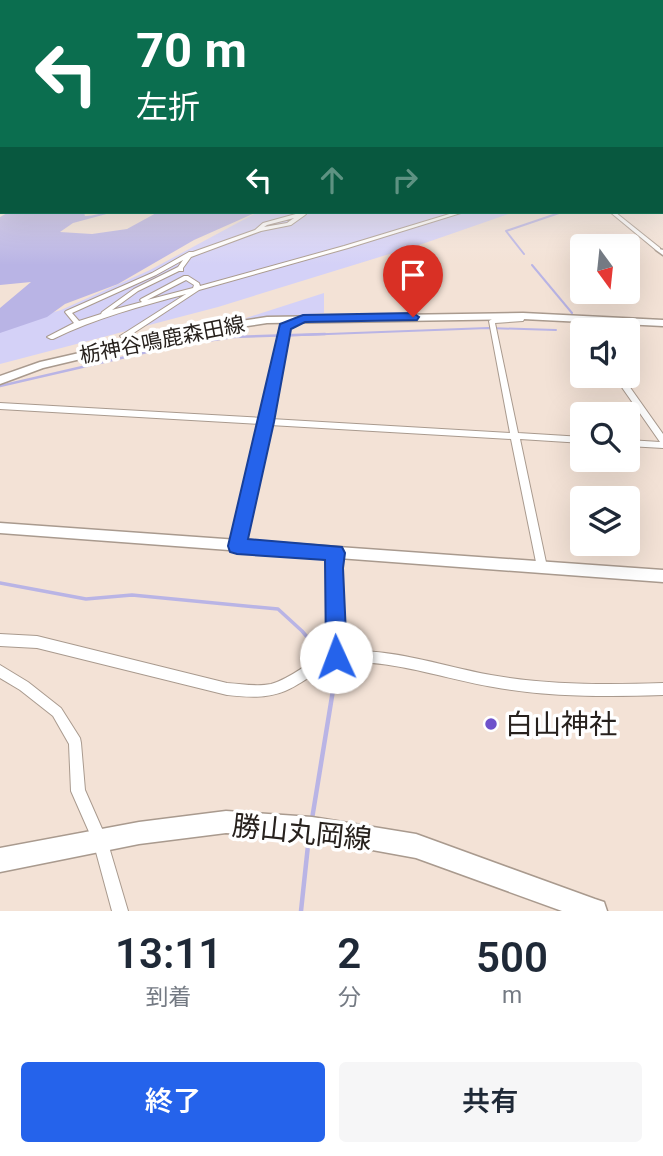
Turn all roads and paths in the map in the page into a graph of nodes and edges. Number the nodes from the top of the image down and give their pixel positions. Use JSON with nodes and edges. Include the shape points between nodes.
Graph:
{"nodes":[{"id":1,"x":298,"y":214,"type":"edge"},
{"id":2,"x":454,"y":214,"type":"edge"},
{"id":3,"x":615,"y":214,"type":"edge"},
{"id":4,"x":661,"y":250,"type":"edge"},
{"id":5,"x":188,"y":256,"type":"junction"},
{"id":6,"x":180,"y":268,"type":"junction"},
{"id":7,"x":186,"y":277,"type":"junction"},
{"id":8,"x":196,"y":290,"type":"junction"},
{"id":9,"x":127,"y":308,"type":"junction"},
{"id":10,"x":523,"y":316,"type":"junction"},
{"id":11,"x":96,"y":318,"type":"junction"},
{"id":12,"x":303,"y":318,"type":"junction"},
{"id":13,"x":663,"y":323,"type":"edge"},
{"id":14,"x":78,"y":324,"type":"junction"},
{"id":15,"x":124,"y":335,"type":"dead end"},
{"id":16,"x":51,"y":337,"type":"dead end"},
{"id":17,"x":0,"y":380,"type":"edge"},
{"id":18,"x":626,"y":388,"type":"edge"},
{"id":19,"x":0,"y":406,"type":"edge"},
{"id":20,"x":266,"y":422,"type":"junction"},
{"id":21,"x":516,"y":436,"type":"junction"},
{"id":22,"x":570,"y":439,"type":"edge"},
{"id":23,"x":640,"y":443,"type":"edge"},
{"id":24,"x":663,"y":443,"type":"edge"},
{"id":25,"x":0,"y":528,"type":"edge"},
{"id":26,"x":237,"y":546,"type":"junction"},
{"id":27,"x":336,"y":553,"type":"junction"},
{"id":28,"x":542,"y":567,"type":"junction"},
{"id":29,"x":663,"y":577,"type":"edge"},
{"id":30,"x":0,"y":640,"type":"edge"},
{"id":31,"x":336,"y":657,"type":"junction"},
{"id":32,"x":0,"y":671,"type":"edge"},
{"id":33,"x":663,"y":689,"type":"edge"},
{"id":34,"x":100,"y":840,"type":"junction"},
{"id":35,"x":0,"y":860,"type":"edge"},
{"id":36,"x":120,"y":911,"type":"edge"},
{"id":37,"x":595,"y":911,"type":"edge"}],
"edges":[{"from":1,"to":5,"type":"street","via":[[289,224]]},
{"from":2,"to":8,"type":"street"},
{"from":3,"to":4,"type":"street"},
{"from":5,"to":6,"type":"street"},
{"from":5,"to":14,"type":"street","via":[[191,253],[68,312]]},
{"from":6,"to":7,"type":"street"},
{"from":6,"to":11,"type":"street","via":[[136,290]]},
{"from":7,"to":8,"type":"street","via":[[197,284]]},
{"from":7,"to":9,"type":"street"},
{"from":8,"to":9,"type":"street"},
{"from":8,"to":15,"type":"street"},
{"from":9,"to":11,"type":"street"},
{"from":10,"to":12,"type":"main road","name":"栃神谷鳴鹿森田線"},
{"from":10,"to":13,"type":"main road","name":"栃神谷鳴鹿森田線"},
{"from":10,"to":21,"type":"street","via":[[521,320],[492,321]]},
{"from":11,"to":14,"type":"street"},
{"from":12,"to":17,"type":"main road","name":"栃神谷鳴鹿森田線","via":[[166,336],[40,365]]},
{"from":12,"to":20,"type":"street","via":[[285,327]]},
{"from":14,"to":16,"type":"street"},
{"from":18,"to":24,"type":"street"},
{"from":19,"to":20,"type":"street"},
{"from":20,"to":21,"type":"street"},
{"from":20,"to":26,"type":"street"},
{"from":21,"to":22,"type":"street"},
{"from":21,"to":28,"type":"street"},
{"from":23,"to":24,"type":"street"},
{"from":25,"to":26,"type":"street"},
{"from":26,"to":27,"type":"street"},
{"from":27,"to":28,"type":"street"},
{"from":27,"to":31,"type":"street"},
{"from":28,"to":29,"type":"street"},
{"from":30,"to":31,"type":"street","via":[[37,642],[249,691],[286,684],[321,660]]},
{"from":31,"to":33,"type":"street","via":[[582,692]]},
{"from":32,"to":34,"type":"street","via":[[57,712],[75,743],[78,791]]},
{"from":34,"to":35,"type":"main road","name":"勝山丸岡線"},
{"from":34,"to":36,"type":"street"},
{"from":34,"to":37,"type":"main road","name":"勝山丸岡線","via":[[226,822],[312,828],[416,846]]}]}
